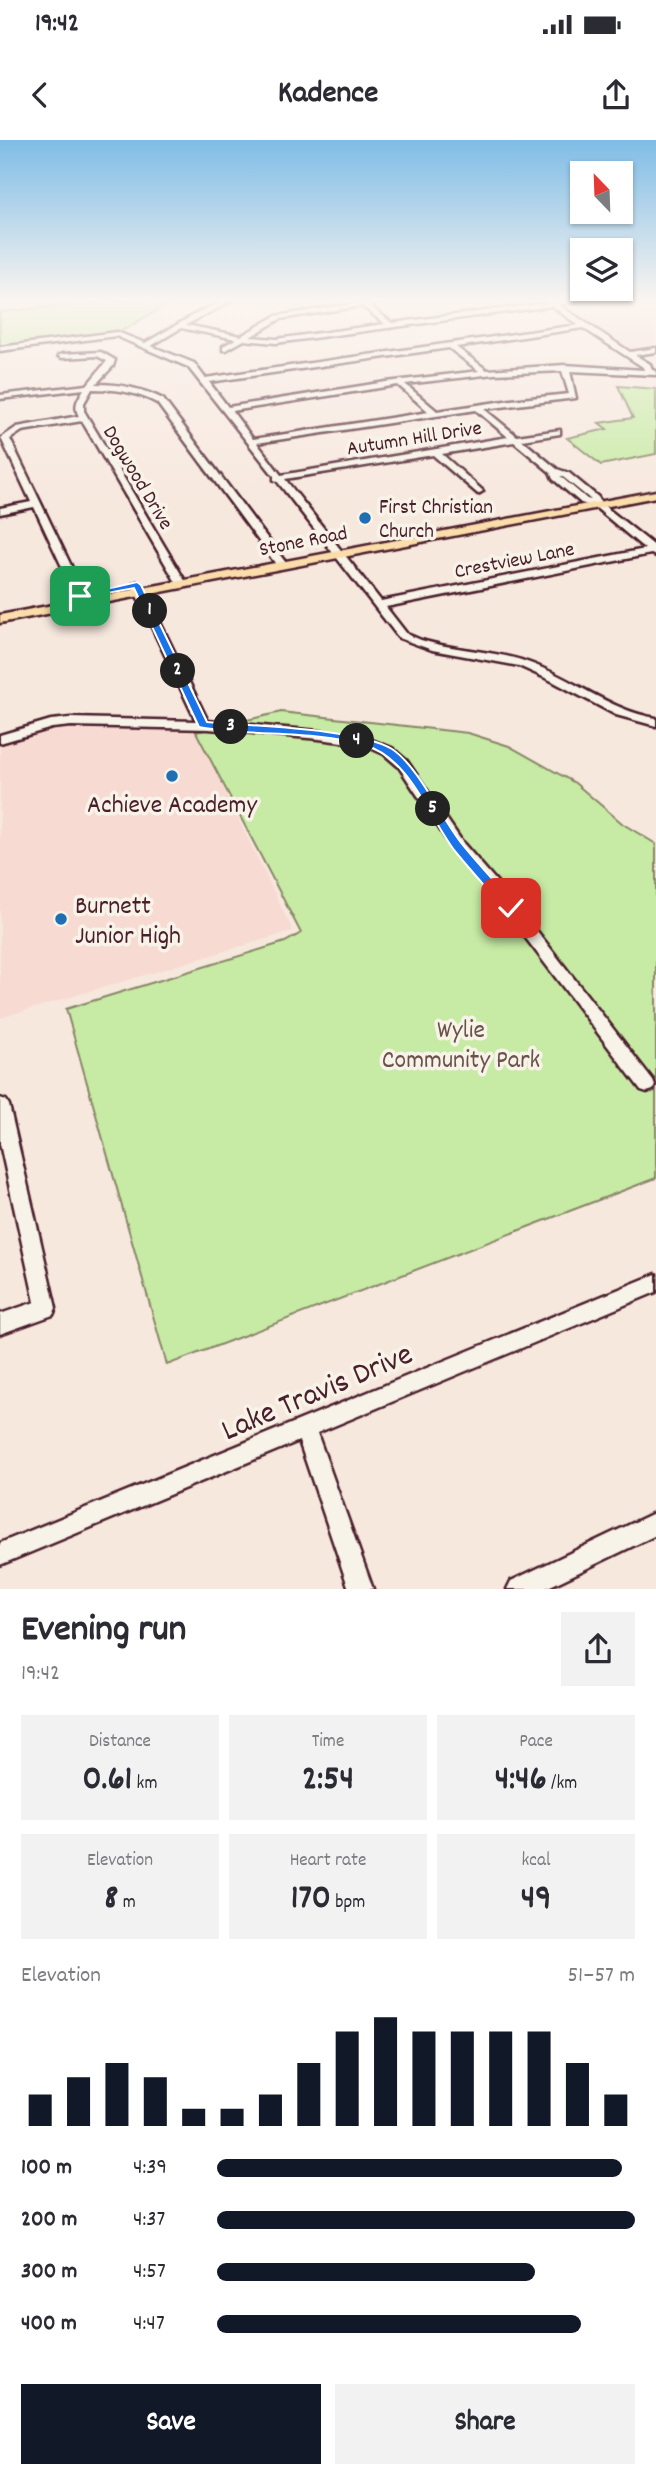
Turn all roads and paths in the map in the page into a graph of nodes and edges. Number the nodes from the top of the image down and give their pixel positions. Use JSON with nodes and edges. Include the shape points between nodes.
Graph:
{"nodes":[{"id":1,"x":106,"y":369,"type":"edge"},
{"id":2,"x":193,"y":369,"type":"edge"},
{"id":3,"x":288,"y":369,"type":"edge"},
{"id":4,"x":481,"y":369,"type":"edge"},
{"id":5,"x":532,"y":369,"type":"edge"},
{"id":6,"x":565,"y":369,"type":"edge"},
{"id":7,"x":593,"y":369,"type":"edge"},
{"id":8,"x":484,"y":371,"type":"junction"},
{"id":9,"x":652,"y":372,"type":"edge"},
{"id":10,"x":202,"y":381,"type":"junction"},
{"id":11,"x":401,"y":384,"type":"junction"},
{"id":12,"x":89,"y":387,"type":"junction"},
{"id":13,"x":0,"y":397,"type":"edge"},
{"id":14,"x":477,"y":407,"type":"junction"},
{"id":15,"x":225,"y":410,"type":"junction"},
{"id":16,"x":435,"y":413,"type":"junction"},
{"id":17,"x":83,"y":418,"type":"junction"},
{"id":18,"x":557,"y":432,"type":"dead end"},
{"id":19,"x":514,"y":438,"type":"junction"},
{"id":20,"x":250,"y":442,"type":"junction"},
{"id":21,"x":435,"y":452,"type":"junction"},
{"id":22,"x":277,"y":478,"type":"junction"},
{"id":23,"x":656,"y":487,"type":"edge"},
{"id":24,"x":478,"y":491,"type":"dead end"},
{"id":25,"x":656,"y":494,"type":"edge"},
{"id":26,"x":592,"y":502,"type":"junction"},
{"id":27,"x":37,"y":504,"type":"junction"},
{"id":28,"x":0,"y":511,"type":"edge"},
{"id":29,"x":337,"y":551,"type":"junction"},
{"id":30,"x":655,"y":551,"type":"edge"},
{"id":31,"x":279,"y":562,"type":"junction"},
{"id":32,"x":181,"y":581,"type":"junction"},
{"id":33,"x":139,"y":589,"type":"junction"},
{"id":34,"x":82,"y":599,"type":"junction"},
{"id":35,"x":379,"y":605,"type":"junction"},
{"id":36,"x":0,"y":610,"type":"edge"},
{"id":37,"x":0,"y":619,"type":"edge"},
{"id":38,"x":656,"y":722,"type":"edge"},
{"id":39,"x":203,"y":724,"type":"junction"},
{"id":40,"x":0,"y":739,"type":"edge"},
{"id":41,"x":647,"y":1085,"type":"dead end"},
{"id":42,"x":1,"y":1105,"type":"edge"},
{"id":43,"x":656,"y":1283,"type":"edge"},
{"id":44,"x":0,"y":1324,"type":"edge"},
{"id":45,"x":305,"y":1429,"type":"junction"},
{"id":46,"x":656,"y":1523,"type":"edge"},
{"id":47,"x":0,"y":1555,"type":"edge"},
{"id":48,"x":361,"y":1589,"type":"edge"},
{"id":49,"x":519,"y":1589,"type":"edge"}],
"edges":[{"from":1,"to":12,"type":"street"},
{"from":2,"to":10,"type":"street"},
{"from":3,"to":10,"type":"street"},
{"from":4,"to":8,"type":"street"},
{"from":5,"to":8,"type":"street"},
{"from":6,"to":14,"type":"street","via":[[573,396]]},
{"from":7,"to":9,"type":"street"},
{"from":8,"to":11,"type":"street"},
{"from":10,"to":15,"type":"street"},
{"from":11,"to":15,"type":"street"},
{"from":11,"to":16,"type":"street"},
{"from":12,"to":13,"type":"street"},
{"from":12,"to":17,"type":"street","name":"Dogwood Drive","via":[[80,403]]},
{"from":12,"to":31,"type":"street","via":[[136,391],[160,401]]},
{"from":14,"to":16,"type":"street"},
{"from":14,"to":19,"type":"street"},
{"from":15,"to":20,"type":"street"},
{"from":16,"to":20,"type":"street"},
{"from":17,"to":27,"type":"street","via":[[20,429],[5,438]]},
{"from":17,"to":32,"type":"street","name":"Dogwood Drive"},
{"from":18,"to":19,"type":"street","name":"Autumn Hill Drive"},
{"from":19,"to":21,"type":"street","name":"Autumn Hill Drive"},
{"from":19,"to":26,"type":"street","via":[[556,477]]},
{"from":20,"to":22,"type":"street"},
{"from":21,"to":22,"type":"street","name":"Autumn Hill Drive"},
{"from":21,"to":24,"type":"street"},
{"from":22,"to":29,"type":"street"},
{"from":23,"to":26,"type":"main road","name":"Stone Road"},
{"from":25,"to":26,"type":"main road","name":"Stone Road"},
{"from":26,"to":29,"type":"main road","name":"Stone Road"},
{"from":26,"to":30,"type":"street"},
{"from":27,"to":28,"type":"street"},
{"from":27,"to":34,"type":"street"},
{"from":29,"to":31,"type":"main road","name":"Stone Road"},
{"from":29,"to":35,"type":"street"},
{"from":30,"to":35,"type":"street","name":"Crestview Lane"},
{"from":31,"to":32,"type":"main road","name":"Stone Road"},
{"from":32,"to":33,"type":"main road","name":"Stone Road"},
{"from":33,"to":34,"type":"main road","name":"Stone Road"},
{"from":33,"to":39,"type":"street"},
{"from":34,"to":36,"type":"main road","name":"Stone Road"},
{"from":34,"to":37,"type":"main road","name":"Stone Road"},
{"from":35,"to":38,"type":"street","via":[[403,636],[420,645],[522,663],[616,712]]},
{"from":39,"to":40,"type":"street","via":[[71,722]]},
{"from":39,"to":41,"type":"street","via":[[319,735],[388,751],[403,764],[458,846]]},
{"from":42,"to":44,"type":"street","via":[[46,1308]]},
{"from":43,"to":45,"type":"street","name":"Lake Travis Drive"},
{"from":45,"to":47,"type":"street","name":"Lake Travis Drive"},
{"from":45,"to":48,"type":"street"},
{"from":46,"to":49,"type":"street"}]}
